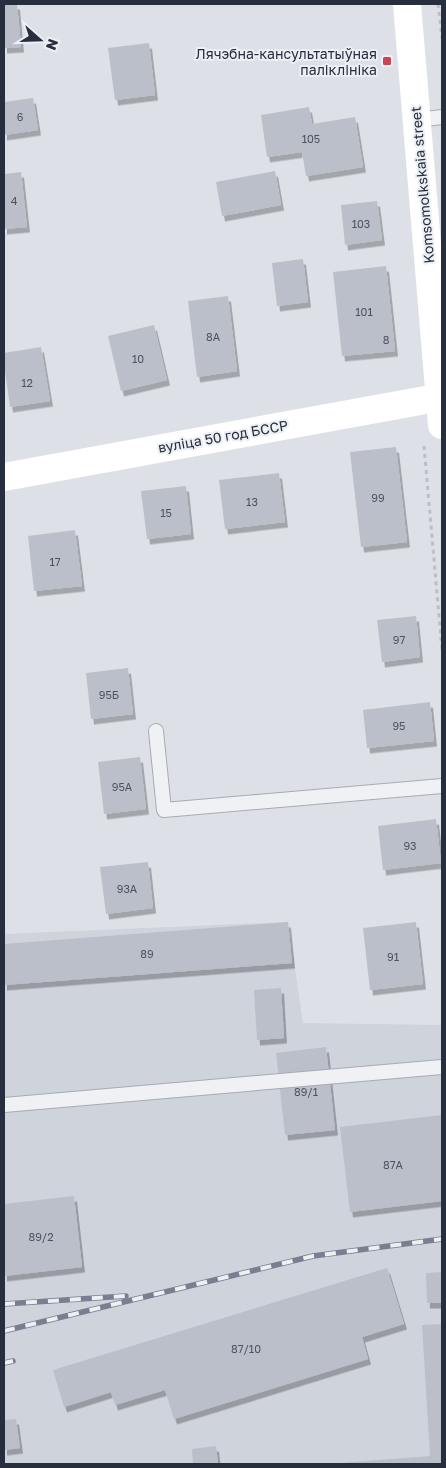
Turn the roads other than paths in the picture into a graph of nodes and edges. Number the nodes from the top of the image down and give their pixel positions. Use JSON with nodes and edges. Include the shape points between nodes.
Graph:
{"nodes":[{"id":1,"x":407,"y":4,"type":"edge"},
{"id":2,"x":430,"y":119,"type":"edge"},
{"id":3,"x":441,"y":397,"type":"edge"},
{"id":4,"x":433,"y":434,"type":"edge"},
{"id":5,"x":4,"y":477,"type":"edge"},
{"id":6,"x":156,"y":731,"type":"dead end"},
{"id":7,"x":442,"y":786,"type":"edge"},
{"id":8,"x":442,"y":1067,"type":"edge"},
{"id":9,"x":4,"y":1105,"type":"edge"}],
"edges":[{"from":1,"to":2,"type":"main road","name":"Komsomolkskaia street"},
{"from":2,"to":3,"type":"main road","name":"Komsomolkskaia street"},
{"from":3,"to":4,"type":"main road","name":"Komsomolkskaia street"},
{"from":3,"to":5,"type":"main road","name":"вуліца 50 год БССР"},
{"from":6,"to":7,"type":"lane","via":[[164,810]]},
{"from":8,"to":9,"type":"lane"}]}
